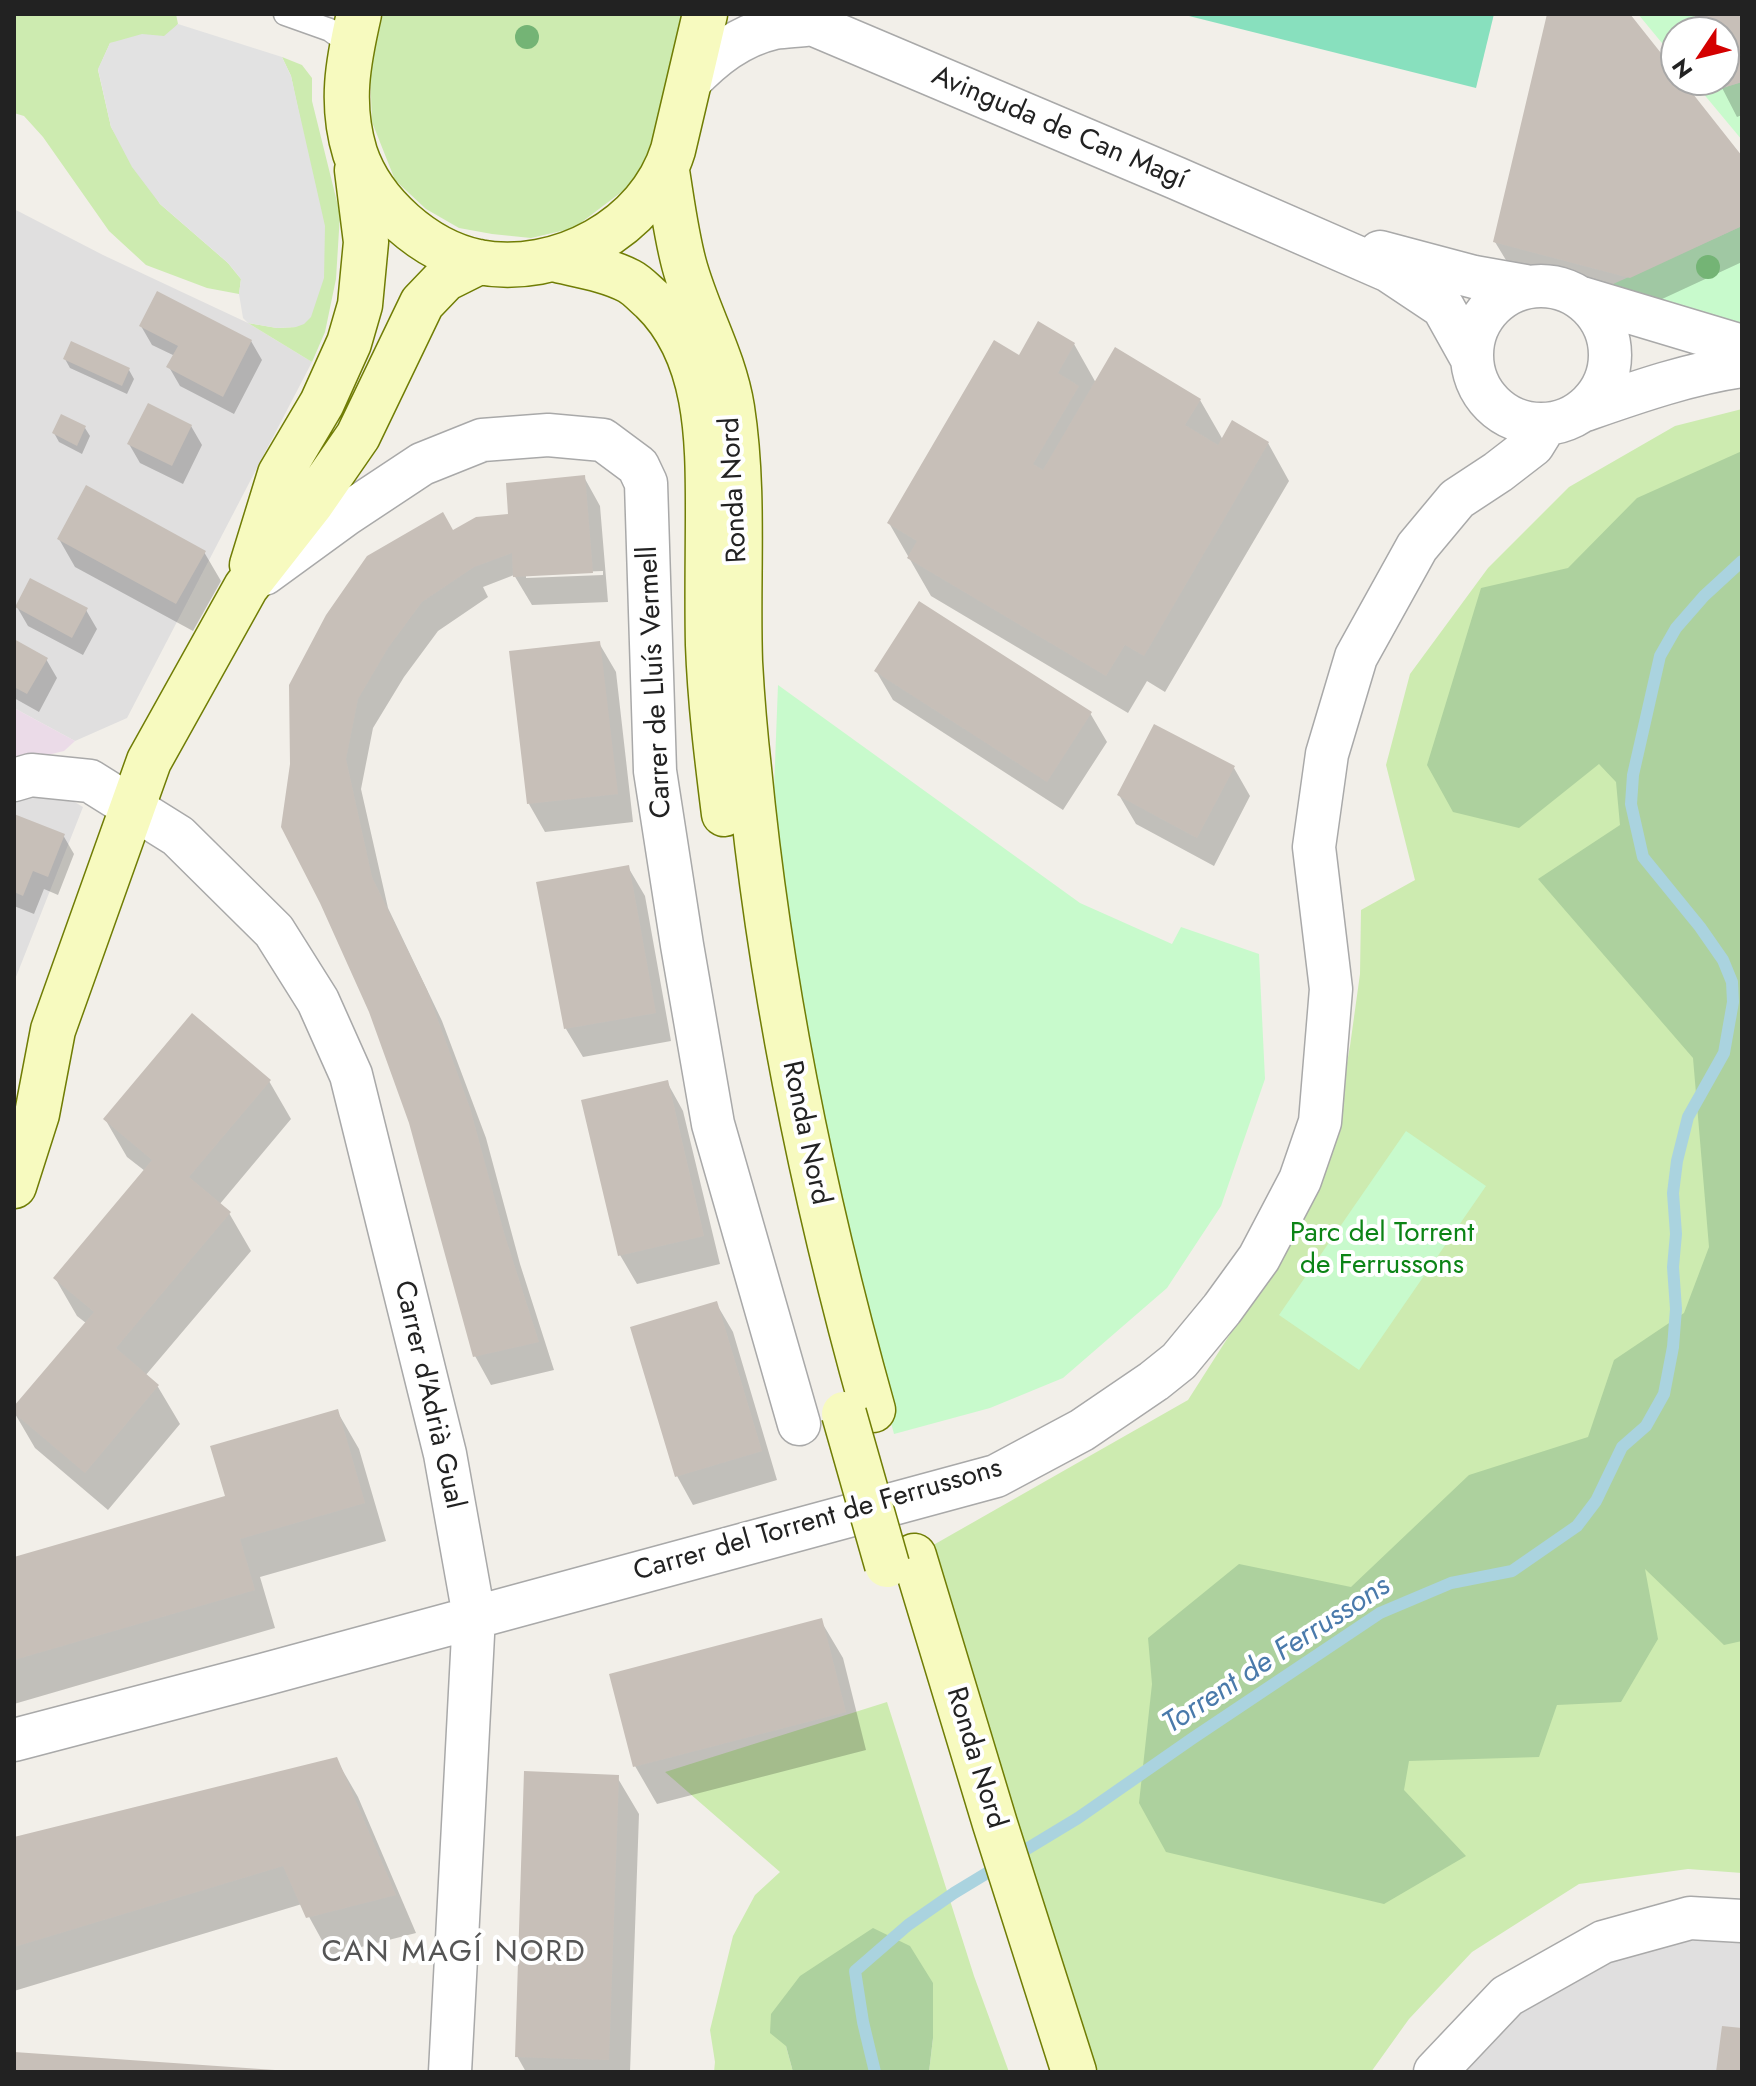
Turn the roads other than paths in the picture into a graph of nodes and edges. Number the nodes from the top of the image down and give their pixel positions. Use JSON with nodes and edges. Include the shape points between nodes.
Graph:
{"nodes":[{"id":1,"x":285,"y":14,"type":"edge"},
{"id":2,"x":705,"y":14,"type":"edge"},
{"id":3,"x":806,"y":19,"type":"edge"},
{"id":4,"x":355,"y":30,"type":"edge"},
{"id":5,"x":689,"y":82,"type":"junction"},
{"id":6,"x":355,"y":151,"type":"junction"},
{"id":7,"x":667,"y":171,"type":"junction"},
{"id":8,"x":1305,"y":235,"type":"junction"},
{"id":9,"x":553,"y":259,"type":"junction"},
{"id":10,"x":479,"y":262,"type":"junction"},
{"id":11,"x":1525,"y":286,"type":"junction"},
{"id":12,"x":1582,"y":298,"type":"junction"},
{"id":13,"x":1742,"y":346,"type":"edge"},
{"id":14,"x":1472,"y":359,"type":"junction"},
{"id":15,"x":1742,"y":366,"type":"edge"},
{"id":16,"x":1564,"y":418,"type":"junction"},
{"id":17,"x":246,"y":587,"type":"junction"},
{"id":18,"x":14,"y":780,"type":"edge"},
{"id":19,"x":133,"y":807,"type":"junction"},
{"id":20,"x":53,"y":1030,"type":"junction"},
{"id":21,"x":14,"y":1082,"type":"edge"},
{"id":22,"x":14,"y":1186,"type":"edge"},
{"id":23,"x":858,"y":1412,"type":"junction"},
{"id":24,"x":799,"y":1424,"type":"dead end"},
{"id":25,"x":474,"y":1616,"type":"junction"},
{"id":26,"x":14,"y":1740,"type":"edge"},
{"id":27,"x":1003,"y":1899,"type":"junction"},
{"id":28,"x":1742,"y":1921,"type":"edge"},
{"id":29,"x":450,"y":2072,"type":"edge"},
{"id":30,"x":1045,"y":2072,"type":"edge"},
{"id":31,"x":1074,"y":2072,"type":"edge"},
{"id":32,"x":1435,"y":2072,"type":"edge"}],
"edges":[{"from":1,"to":4,"type":"lane","via":[[330,30]]},
{"from":2,"to":5,"type":"main road"},
{"from":3,"to":5,"type":"street","name":"Avinguda de Can Magí","via":[[737,41]]},
{"from":3,"to":8,"type":"street","name":"Avinguda de Can Magí"},
{"from":4,"to":6,"type":"main road","via":[[346,77]]},
{"from":5,"to":7,"type":"main road"},
{"from":6,"to":10,"type":"main road","via":[[375,192],[398,220],[440,247]]},
{"from":6,"to":17,"type":"main road","via":[[366,242],[360,305],[322,403],[280,474]]},
{"from":7,"to":9,"type":"main road","via":[[635,212],[607,234]]},
{"from":7,"to":23,"type":"main road","name":"Ronda Nord","via":[[684,265],[732,406],[739,490],[740,661],[765,907]]},
{"from":8,"to":11,"type":"street","name":"Avinguda de Can Magí"},
{"from":8,"to":14,"type":"street","name":"Avinguda de Can Magí","via":[[1389,271],[1443,307]]},
{"from":9,"to":10,"type":"main road"},
{"from":9,"to":23,"type":"main road","name":"Ronda Nord","via":[[630,281],[654,302],[690,359],[702,400],[708,450],[708,645],[714,731],[740,944],[776,1142]]},
{"from":10,"to":17,"type":"main road","via":[[445,279],[422,303],[358,436]]},
{"from":11,"to":12,"type":"street","via":[[1559,287]]},
{"from":11,"to":14,"type":"street","via":[[1503,295],[1481,316]]},
{"from":12,"to":13,"type":"street"},
{"from":12,"to":16,"type":"street","via":[[1598,315],[1609,340],[1607,377],[1595,398]]},
{"from":14,"to":16,"type":"street","via":[[1481,392],[1503,414],[1522,422]]},
{"from":15,"to":16,"type":"street","via":[[1648,389]]},
{"from":16,"to":25,"type":"street","name":"Carrer del Torrent de Ferrussons","via":[[1457,499],[1417,547],[1356,657],[1327,754],[1314,847],[1331,989],[1320,1122],[1300,1180],[1259,1258],[1179,1361],[1082,1430],[996,1476]]},
{"from":17,"to":19,"type":"main road","via":[[149,761]]},
{"from":17,"to":24,"type":"street","name":"Carrer de Lluís Vermell","via":[[422,464],[482,440],[548,435],[603,440],[638,466],[646,483],[655,771],[707,1094]]},
{"from":18,"to":19,"type":"street","name":"Carrer d'Adrià Gual","via":[[31,775],[90,781]]},
{"from":19,"to":20,"type":"main road"},
{"from":19,"to":25,"type":"street","name":"Carrer d'Adrià Gual","via":[[178,836],[274,931],[318,1001],[351,1075],[445,1454]]},
{"from":20,"to":21,"type":"main road"},
{"from":20,"to":22,"type":"main road","via":[[37,1114]]},
{"from":23,"to":27,"type":"main road","name":"Ronda Nord"},
{"from":25,"to":26,"type":"street","name":"Carrer del Torrent de Ferrussons"},
{"from":25,"to":29,"type":"street","name":"Carrer d'Adrià Gual"},
{"from":27,"to":30,"type":"main road","name":"Ronda Nord"},
{"from":27,"to":31,"type":"main road","name":"Ronda Nord"},
{"from":28,"to":32,"type":"street","via":[[1690,1918],[1603,1942],[1507,1996]]}]}
